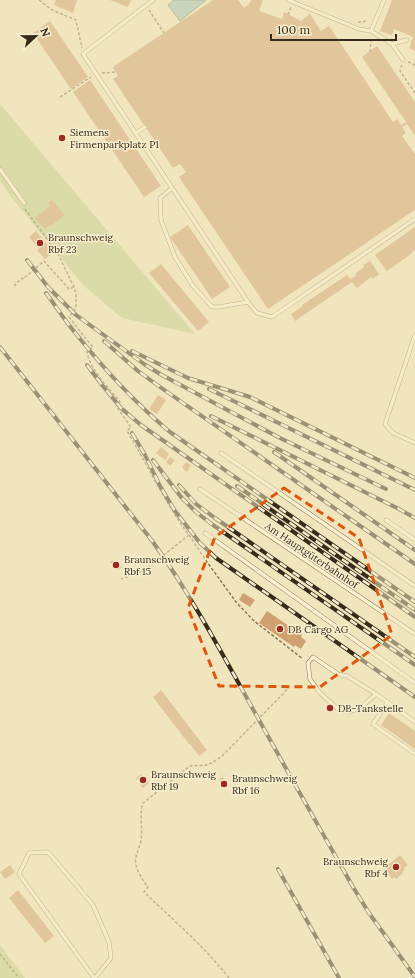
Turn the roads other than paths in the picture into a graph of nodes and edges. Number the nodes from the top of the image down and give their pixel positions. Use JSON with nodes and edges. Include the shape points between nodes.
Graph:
{"nodes":[{"id":1,"x":153,"y":0,"type":"edge"},
{"id":2,"x":288,"y":0,"type":"edge"},
{"id":3,"x":384,"y":0,"type":"edge"},
{"id":4,"x":371,"y":31,"type":"junction"},
{"id":5,"x":407,"y":40,"type":"dead end"},
{"id":6,"x":392,"y":44,"type":"junction"},
{"id":7,"x":403,"y":60,"type":"road end"},
{"id":8,"x":146,"y":127,"type":"dead end"},
{"id":9,"x":136,"y":133,"type":"junction"},
{"id":10,"x":0,"y":169,"type":"edge"},
{"id":11,"x":172,"y":188,"type":"junction"},
{"id":12,"x":24,"y":203,"type":"road end"},
{"id":13,"x":415,"y":219,"type":"edge"},
{"id":14,"x":248,"y":302,"type":"junction"},
{"id":15,"x":415,"y":334,"type":"edge"},
{"id":16,"x":415,"y":443,"type":"edge"},
{"id":17,"x":221,"y":453,"type":"dead end"},
{"id":18,"x":200,"y":489,"type":"dead end"},
{"id":19,"x":386,"y":520,"type":"dead end"},
{"id":20,"x":206,"y":533,"type":"dead end"},
{"id":21,"x":415,"y":540,"type":"edge"},
{"id":22,"x":415,"y":586,"type":"edge"},
{"id":23,"x":415,"y":634,"type":"edge"},
{"id":24,"x":415,"y":683,"type":"edge"},
{"id":25,"x":376,"y":694,"type":"junction"},
{"id":26,"x":388,"y":702,"type":"junction"},
{"id":27,"x":415,"y":722,"type":"edge"},
{"id":28,"x":415,"y":754,"type":"edge"},
{"id":29,"x":94,"y":978,"type":"edge"}],
"edges":[{"from":1,"to":9,"type":"lane","via":[[83,54]]},
{"from":2,"to":4,"type":"lane","via":[[359,29]]},
{"from":3,"to":4,"type":"lane"},
{"from":4,"to":6,"type":"lane"},
{"from":5,"to":6,"type":"lane"},
{"from":6,"to":7,"type":"lane"},
{"from":8,"to":9,"type":"lane"},
{"from":9,"to":11,"type":"lane"},
{"from":10,"to":12,"type":"lane"},
{"from":11,"to":14,"type":"lane"},
{"from":11,"to":14,"type":"lane","via":[[160,198],[161,220],[175,257],[193,286],[212,307]]},
{"from":13,"to":14,"type":"lane","via":[[272,317],[258,313]]},
{"from":15,"to":16,"type":"lane","via":[[385,424],[392,433]]},
{"from":17,"to":22,"type":"lane"},
{"from":18,"to":23,"type":"lane","name":"Am Hauptgüterbahnhof"},
{"from":19,"to":21,"type":"lane"},
{"from":20,"to":24,"type":"lane"},
{"from":25,"to":25,"type":"lane","via":[[313,657],[308,663],[310,679],[320,693],[337,708],[348,712],[357,709]]},
{"from":25,"to":26,"type":"lane"},
{"from":26,"to":27,"type":"lane"},
{"from":26,"to":28,"type":"lane","via":[[373,724]]},
{"from":29,"to":29,"type":"lane","via":[[19,874],[29,853],[48,852],[93,905],[109,942],[111,958]]}]}
